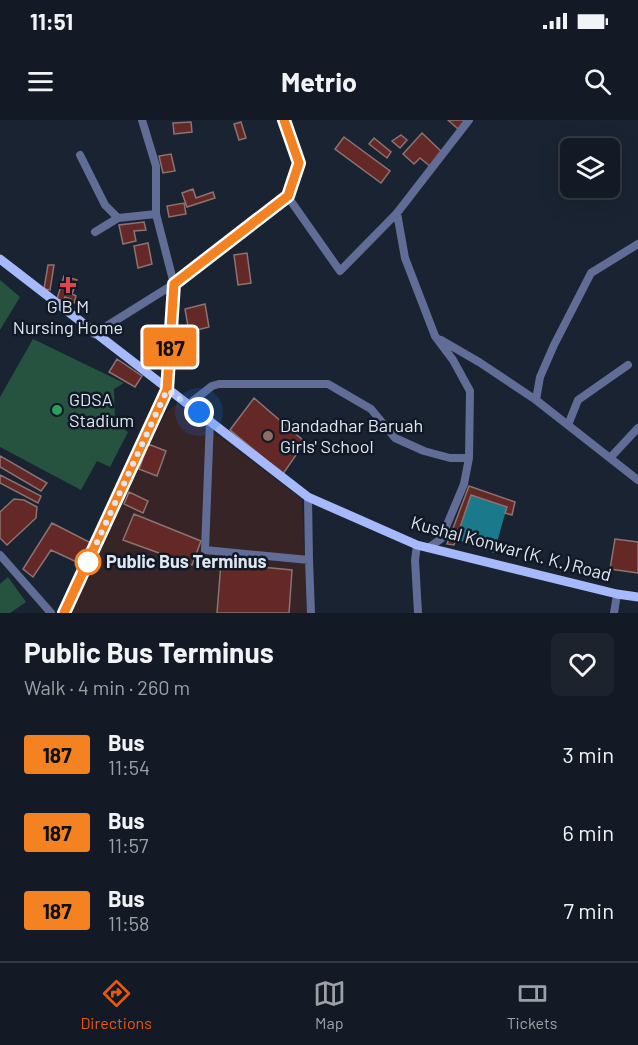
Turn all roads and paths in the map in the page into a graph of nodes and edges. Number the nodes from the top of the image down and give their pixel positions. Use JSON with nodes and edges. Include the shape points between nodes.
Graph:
{"nodes":[{"id":1,"x":142,"y":120,"type":"edge"},
{"id":2,"x":284,"y":120,"type":"edge"},
{"id":3,"x":469,"y":120,"type":"edge"},
{"id":4,"x":81,"y":155,"type":"dead end"},
{"id":5,"x":288,"y":196,"type":"junction"},
{"id":6,"x":398,"y":213,"type":"junction"},
{"id":7,"x":156,"y":214,"type":"junction"},
{"id":8,"x":118,"y":218,"type":"junction"},
{"id":9,"x":95,"y":232,"type":"dead end"},
{"id":10,"x":638,"y":244,"type":"edge"},
{"id":11,"x":0,"y":259,"type":"edge"},
{"id":12,"x":174,"y":284,"type":"junction"},
{"id":13,"x":94,"y":334,"type":"junction"},
{"id":14,"x":435,"y":336,"type":"junction"},
{"id":15,"x":628,"y":365,"type":"dead end"},
{"id":16,"x":167,"y":390,"type":"junction"},
{"id":17,"x":536,"y":400,"type":"junction"},
{"id":18,"x":189,"y":404,"type":"junction"},
{"id":19,"x":210,"y":420,"type":"junction"},
{"id":20,"x":568,"y":425,"type":"junction"},
{"id":21,"x":638,"y":428,"type":"edge"},
{"id":22,"x":469,"y":458,"type":"junction"},
{"id":23,"x":610,"y":458,"type":"junction"},
{"id":24,"x":638,"y":480,"type":"edge"},
{"id":25,"x":308,"y":497,"type":"junction"},
{"id":26,"x":441,"y":538,"type":"junction"},
{"id":27,"x":417,"y":545,"type":"junction"},
{"id":28,"x":428,"y":548,"type":"junction"},
{"id":29,"x":446,"y":553,"type":"junction"},
{"id":30,"x":0,"y":555,"type":"edge"},
{"id":31,"x":309,"y":560,"type":"junction"},
{"id":32,"x":617,"y":594,"type":"junction"},
{"id":33,"x":638,"y":597,"type":"edge"},
{"id":34,"x":51,"y":613,"type":"edge"},
{"id":35,"x":64,"y":613,"type":"edge"},
{"id":36,"x":311,"y":613,"type":"edge"},
{"id":37,"x":418,"y":613,"type":"edge"},
{"id":38,"x":614,"y":613,"type":"edge"}],
"edges":[{"from":1,"to":7,"type":"street","via":[[156,166]]},
{"from":2,"to":5,"type":"street","via":[[299,163]]},
{"from":3,"to":6,"type":"street"},
{"from":4,"to":8,"type":"street","via":[[105,205]]},
{"from":5,"to":6,"type":"street","via":[[340,271]]},
{"from":5,"to":12,"type":"street"},
{"from":6,"to":14,"type":"street","via":[[405,258]]},
{"from":7,"to":8,"type":"street"},
{"from":7,"to":12,"type":"street"},
{"from":8,"to":9,"type":"street"},
{"from":10,"to":17,"type":"street","via":[[591,273],[540,377]]},
{"from":11,"to":13,"type":"main road","name":"Kushal Konwar (K. K.) Road"},
{"from":12,"to":13,"type":"street"},
{"from":12,"to":16,"type":"main road"},
{"from":13,"to":16,"type":"main road","name":"Kushal Konwar (K. K.) Road"},
{"from":14,"to":17,"type":"street"},
{"from":14,"to":22,"type":"street","via":[[470,391]]},
{"from":15,"to":20,"type":"street","via":[[578,400]]},
{"from":16,"to":18,"type":"main road","name":"Kushal Konwar (K. K.) Road"},
{"from":16,"to":35,"type":"main road"},
{"from":17,"to":20,"type":"street"},
{"from":18,"to":19,"type":"main road","name":"Kushal Konwar (K. K.) Road"},
{"from":18,"to":22,"type":"street","via":[[219,384],[328,384],[371,409],[395,438],[441,456]]},
{"from":19,"to":25,"type":"main road","name":"Kushal Konwar (K. K.) Road"},
{"from":19,"to":31,"type":"street","via":[[205,550]]},
{"from":20,"to":23,"type":"street"},
{"from":21,"to":23,"type":"street"},
{"from":22,"to":26,"type":"street","via":[[464,484]]},
{"from":23,"to":24,"type":"street"},
{"from":25,"to":27,"type":"main road","name":"Kushal Konwar (K. K.) Road"},
{"from":25,"to":31,"type":"street"},
{"from":26,"to":28,"type":"street"},
{"from":26,"to":29,"type":"street"},
{"from":27,"to":28,"type":"main road","name":"Kushal Konwar (K. K.) Road"},
{"from":27,"to":37,"type":"street"},
{"from":28,"to":29,"type":"main road","name":"Kushal Konwar (K. K.) Road"},
{"from":29,"to":32,"type":"main road","name":"Kushal Konwar (K. K.) Road"},
{"from":30,"to":34,"type":"street"},
{"from":31,"to":36,"type":"street"},
{"from":32,"to":33,"type":"main road","name":"Kushal Konwar (K. K.) Road"},
{"from":32,"to":38,"type":"street"}]}
